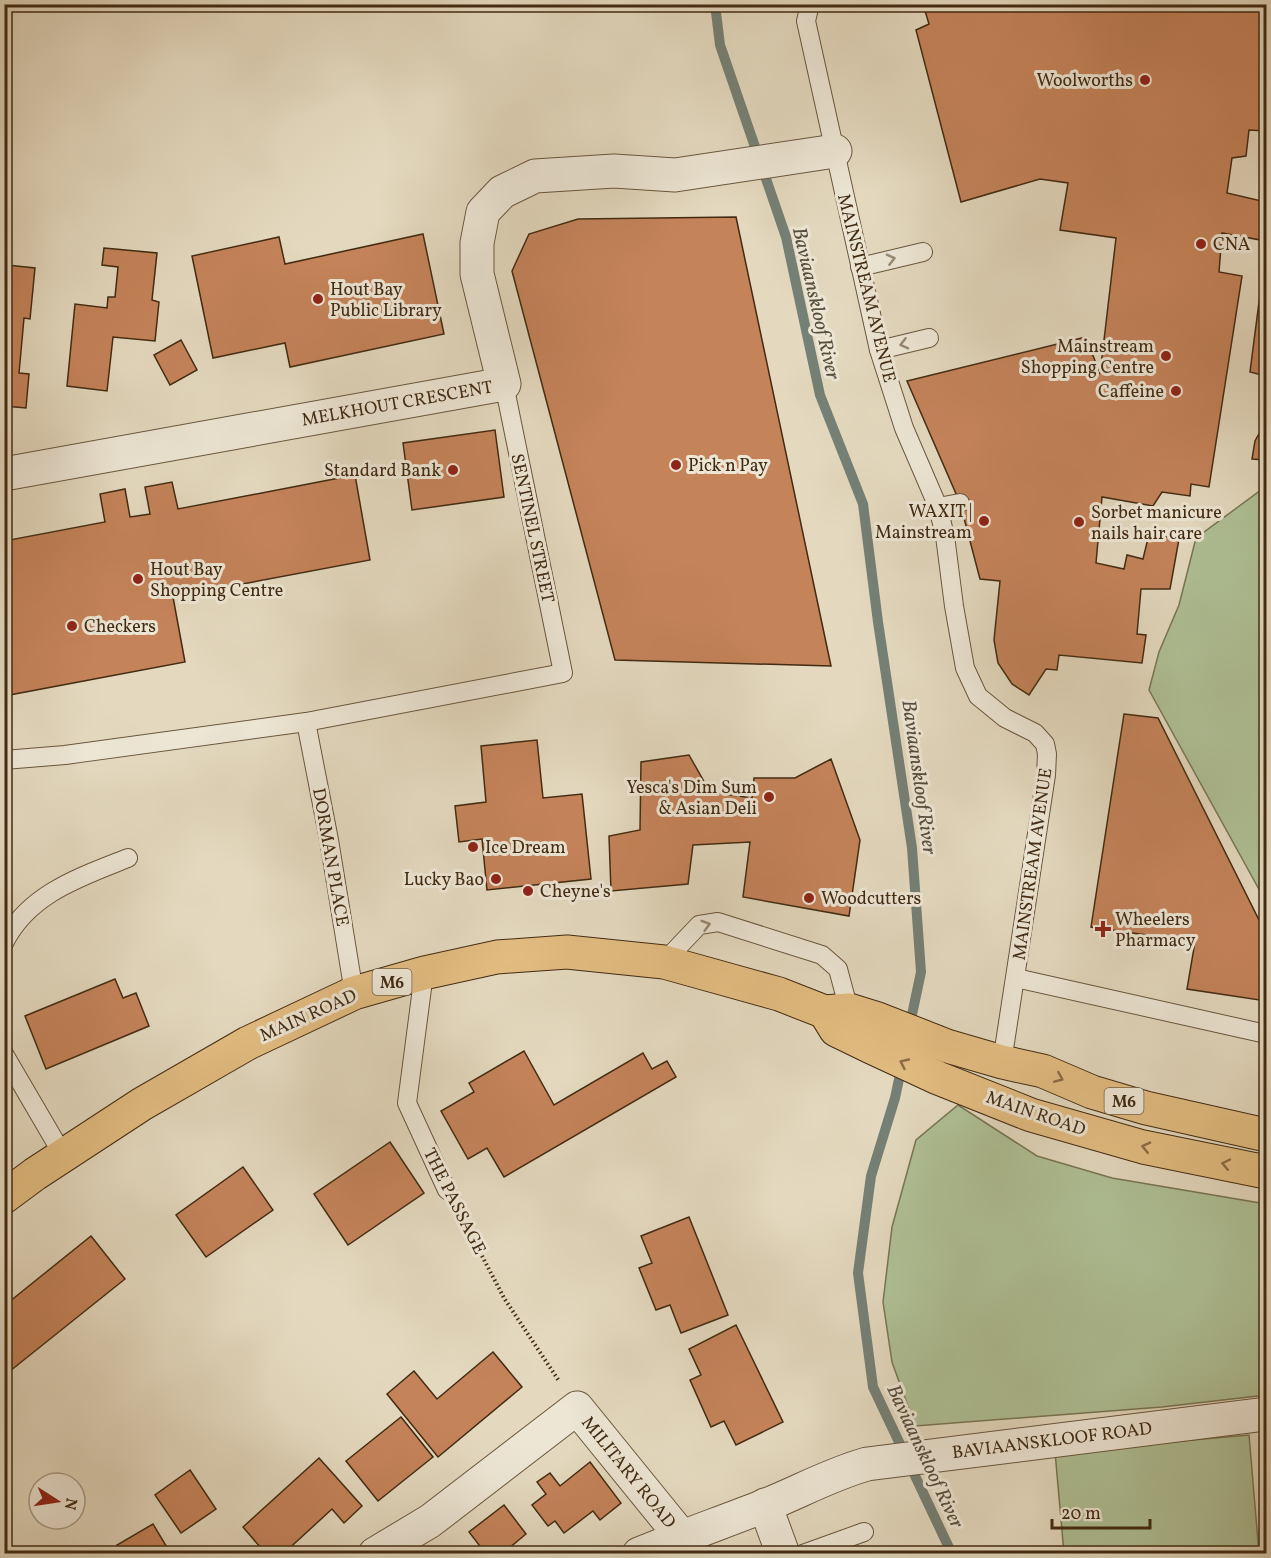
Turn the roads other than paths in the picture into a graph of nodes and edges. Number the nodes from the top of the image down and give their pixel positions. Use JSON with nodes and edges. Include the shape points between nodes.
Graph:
{"nodes":[{"id":1,"x":810,"y":4,"type":"edge"},
{"id":2,"x":835,"y":151,"type":"junction"},
{"id":3,"x":923,"y":252,"type":"dead end"},
{"id":4,"x":860,"y":267,"type":"junction"},
{"id":5,"x":929,"y":338,"type":"dead end"},
{"id":6,"x":879,"y":350,"type":"junction"},
{"id":7,"x":504,"y":384,"type":"junction"},
{"id":8,"x":4,"y":474,"type":"edge"},
{"id":9,"x":960,"y":503,"type":"dead end"},
{"id":10,"x":938,"y":507,"type":"junction"},
{"id":11,"x":306,"y":722,"type":"junction"},
{"id":12,"x":4,"y":760,"type":"edge"},
{"id":13,"x":128,"y":858,"type":"dead end"},
{"id":14,"x":4,"y":944,"type":"edge"},
{"id":15,"x":663,"y":962,"type":"junction"},
{"id":16,"x":424,"y":973,"type":"junction"},
{"id":17,"x":1016,"y":978,"type":"junction"},
{"id":18,"x":354,"y":993,"type":"junction"},
{"id":19,"x":856,"y":1022,"type":"junction"},
{"id":20,"x":1266,"y":1034,"type":"edge"},
{"id":21,"x":4,"y":1054,"type":"edge"},
{"id":22,"x":1002,"y":1062,"type":"junction"},
{"id":23,"x":1266,"y":1135,"type":"edge"},
{"id":24,"x":1108,"y":1137,"type":"junction"},
{"id":25,"x":63,"y":1155,"type":"junction"},
{"id":26,"x":1266,"y":1172,"type":"edge"},
{"id":27,"x":447,"y":1190,"type":"road end"},
{"id":28,"x":4,"y":1197,"type":"edge"},
{"id":29,"x":1266,"y":1414,"type":"edge"},
{"id":30,"x":765,"y":1505,"type":"junction"},
{"id":31,"x":864,"y":1532,"type":"dead end"},
{"id":32,"x":681,"y":1536,"type":"junction"},
{"id":33,"x":375,"y":1554,"type":"edge"},
{"id":34,"x":639,"y":1554,"type":"edge"},
{"id":35,"x":783,"y":1554,"type":"edge"},
{"id":36,"x":803,"y":1554,"type":"edge"}],
"edges":[{"from":1,"to":2,"type":"lane","name":"MAINSTREAM AVENUE","via":[[806,21]]},
{"from":2,"to":4,"type":"lane","name":"MAINSTREAM AVENUE"},
{"from":2,"to":7,"type":"street","name":"MELKHOUT CRESCENT","via":[[675,175],[614,171],[535,176],[502,192],[483,212],[477,274]]},
{"from":4,"to":3,"type":"lane","one_way":true},
{"from":4,"to":6,"type":"lane","name":"MAINSTREAM AVENUE"},
{"from":5,"to":6,"type":"lane","one_way":true},
{"from":6,"to":10,"type":"lane","name":"MAINSTREAM AVENUE","via":[[904,428]]},
{"from":7,"to":8,"type":"street","name":"MELKHOUT CRESCENT"},
{"from":7,"to":11,"type":"lane","name":"SENTINEL STREET","via":[[563,673]]},
{"from":9,"to":10,"type":"lane"},
{"from":10,"to":17,"type":"lane","name":"MAINSTREAM AVENUE","via":[[965,668],[978,696],[1005,718],[1035,733],[1045,744],[1047,754]]},
{"from":11,"to":12,"type":"lane","via":[[187,740]]},
{"from":11,"to":18,"type":"lane","name":"DORMAN PLACE"},
{"from":13,"to":14,"type":"lane","via":[[72,880],[33,905]]},
{"from":15,"to":16,"type":"main road","name":"MAIN ROAD","number":"M6","via":[[567,952],[497,957]]},
{"from":15,"to":19,"type":"main road","name":"MAIN ROAD","number":"M6","via":[[767,990]]},
{"from":15,"to":19,"type":"lane","one_way":true,"via":[[699,925],[718,922],[822,955],[838,969]]},
{"from":16,"to":18,"type":"main road","name":"MAIN ROAD","number":"M6"},
{"from":16,"to":27,"type":"lane","name":"THE PASSAGE","via":[[407,1103]]},
{"from":17,"to":20,"type":"lane"},
{"from":17,"to":22,"type":"lane","name":"MAINSTREAM AVENUE"},
{"from":18,"to":25,"type":"main road","name":"MAIN ROAD","number":"M6","via":[[248,1042]]},
{"from":19,"to":22,"type":"main road","name":"MAIN ROAD","number":"M6"},
{"from":24,"to":19,"type":"main road","name":"MAIN ROAD","number":"M6","one_way":true,"via":[[1031,1115],[938,1078]]},
{"from":21,"to":25,"type":"lane"},
{"from":22,"to":23,"type":"main road","name":"MAIN ROAD","number":"M6","one_way":true,"via":[[1043,1071],[1092,1092],[1146,1108]]},
{"from":22,"to":24,"type":"main road","via":[[1014,1092],[1095,1118]]},
{"from":26,"to":24,"type":"main road","name":"MAIN ROAD","number":"M6","one_way":true},
{"from":25,"to":28,"type":"main road","name":"MAIN ROAD","number":"M6"},
{"from":29,"to":30,"type":"street","name":"BAVIAANSKLOOF ROAD","via":[[867,1464]]},
{"from":30,"to":32,"type":"street","name":"BAVIAANSKLOOF ROAD"},
{"from":30,"to":35,"type":"street"},
{"from":31,"to":36,"type":"lane"},
{"from":32,"to":33,"type":"street","name":"MILITARY ROAD","via":[[576,1408],[430,1521]]},
{"from":32,"to":34,"type":"street","name":"BAVIAANSKLOOF ROAD"}]}
